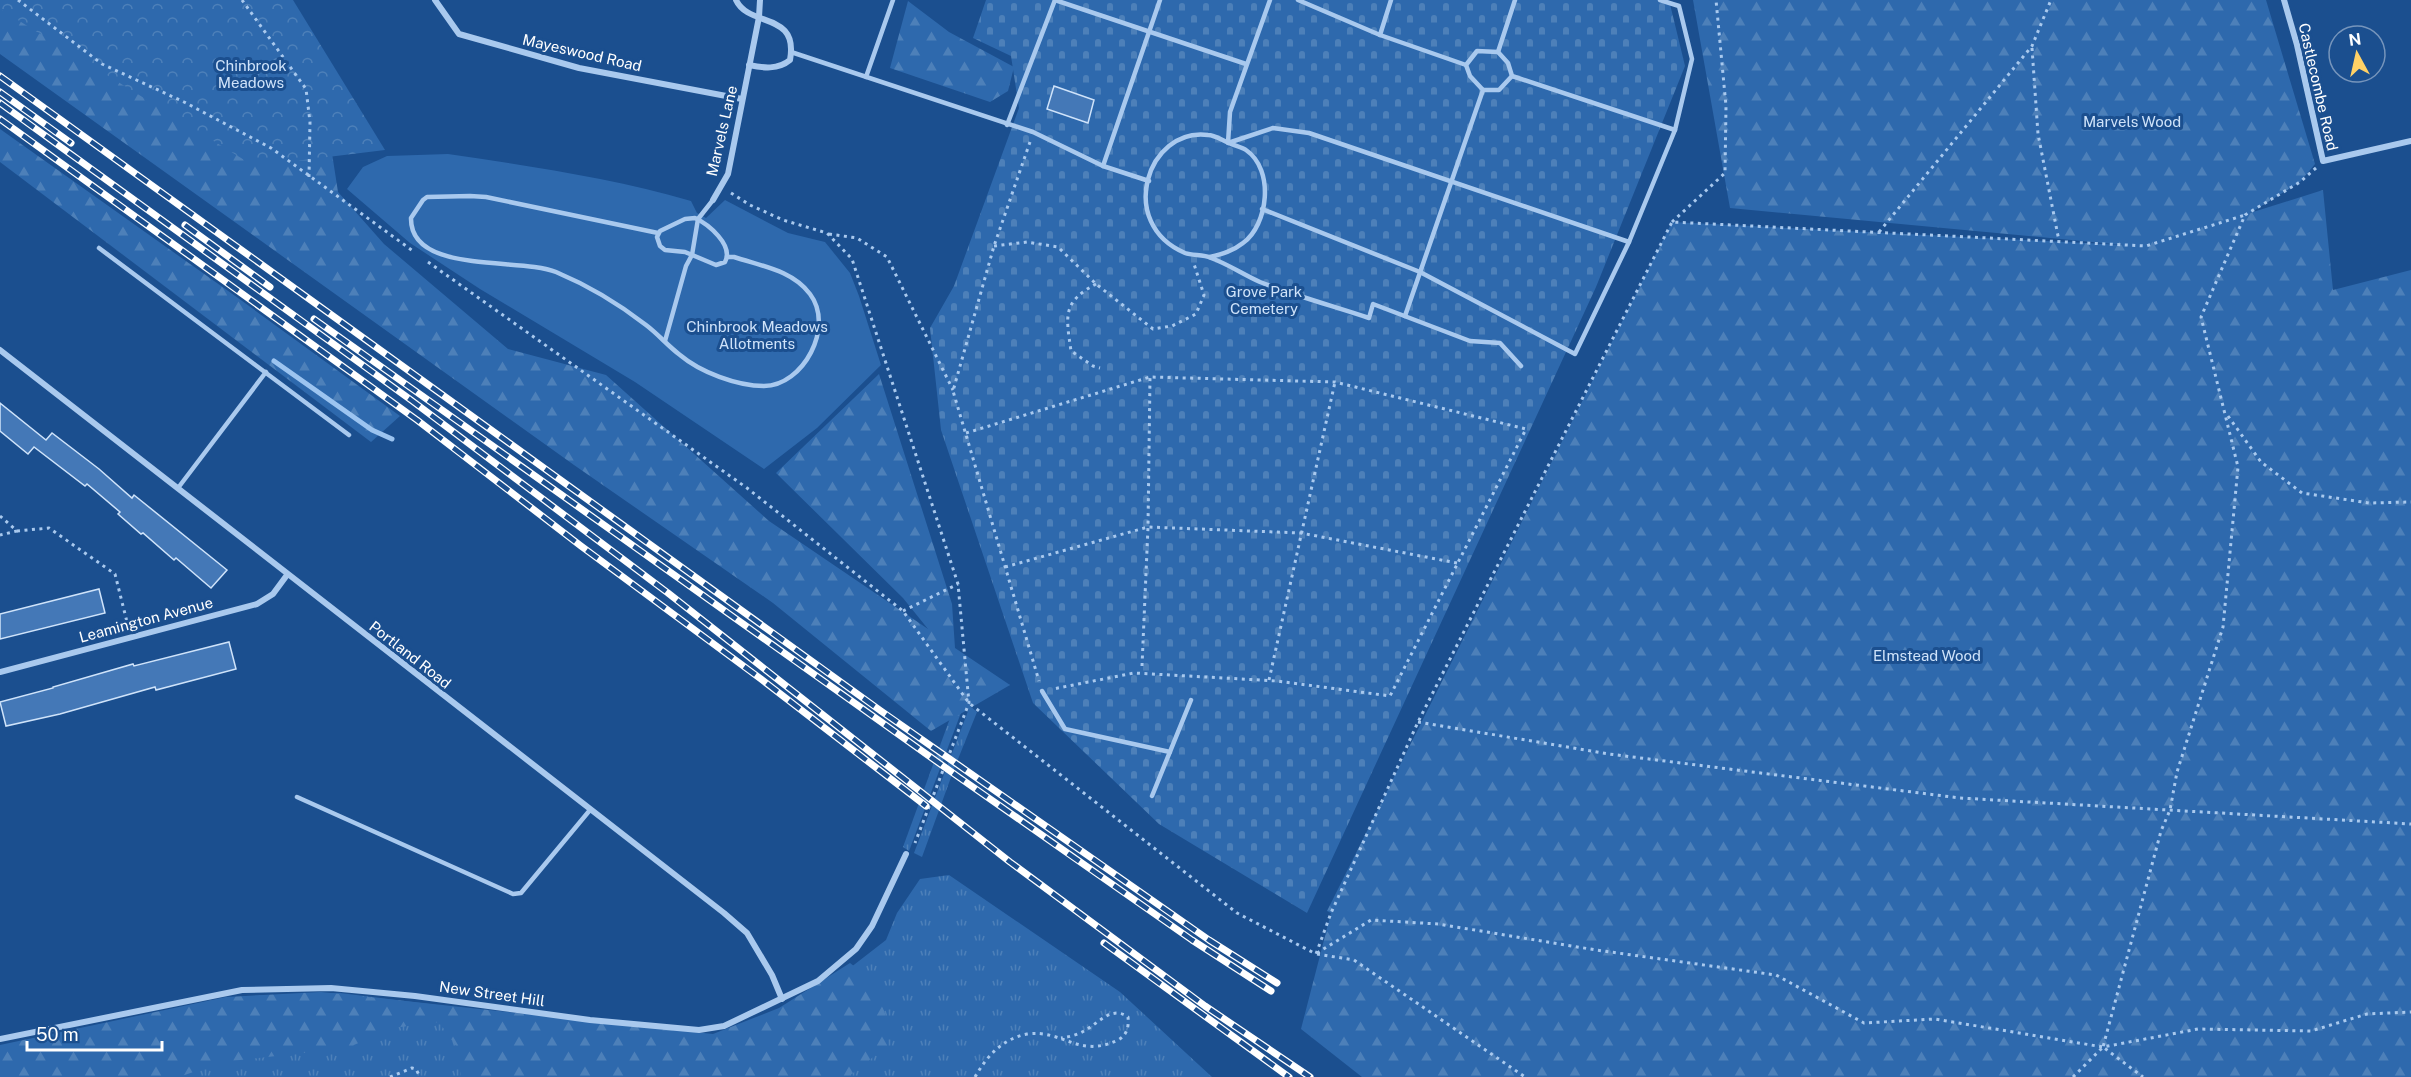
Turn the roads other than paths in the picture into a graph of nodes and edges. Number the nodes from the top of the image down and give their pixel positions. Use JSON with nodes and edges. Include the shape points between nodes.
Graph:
{"nodes":[{"id":1,"x":435,"y":0,"type":"edge"},
{"id":2,"x":736,"y":0,"type":"edge"},
{"id":3,"x":760,"y":0,"type":"edge"},
{"id":4,"x":893,"y":0,"type":"edge"},
{"id":5,"x":1055,"y":0,"type":"edge"},
{"id":6,"x":1160,"y":0,"type":"edge"},
{"id":7,"x":1269,"y":0,"type":"edge"},
{"id":8,"x":1298,"y":0,"type":"edge"},
{"id":9,"x":1391,"y":0,"type":"edge"},
{"id":10,"x":1515,"y":0,"type":"edge"},
{"id":11,"x":1660,"y":0,"type":"edge"},
{"id":12,"x":2284,"y":0,"type":"edge"},
{"id":13,"x":1678,"y":3,"type":"edge"},
{"id":14,"x":759,"y":17,"type":"junction"},
{"id":15,"x":1149,"y":31,"type":"junction"},
{"id":16,"x":1380,"y":35,"type":"junction"},
{"id":17,"x":792,"y":52,"type":"junction"},
{"id":18,"x":1498,"y":52,"type":"junction"},
{"id":19,"x":1246,"y":64,"type":"junction"},
{"id":20,"x":749,"y":65,"type":"junction"},
{"id":21,"x":1466,"y":65,"type":"junction"},
{"id":22,"x":1512,"y":76,"type":"junction"},
{"id":23,"x":866,"y":77,"type":"junction"},
{"id":24,"x":1483,"y":90,"type":"junction"},
{"id":25,"x":742,"y":99,"type":"junction"},
{"id":26,"x":1007,"y":125,"type":"junction"},
{"id":27,"x":1675,"y":130,"type":"junction"},
{"id":28,"x":2411,"y":141,"type":"edge"},
{"id":29,"x":1228,"y":143,"type":"junction"},
{"id":30,"x":1103,"y":166,"type":"junction"},
{"id":31,"x":1453,"y":181,"type":"junction"},
{"id":32,"x":1149,"y":182,"type":"junction"},
{"id":33,"x":714,"y":200,"type":"joint"},
{"id":34,"x":1262,"y":209,"type":"junction"},
{"id":35,"x":698,"y":219,"type":"junction"},
{"id":36,"x":658,"y":233,"type":"junction"},
{"id":37,"x":1629,"y":242,"type":"junction"},
{"id":38,"x":99,"y":248,"type":"dead end"},
{"id":39,"x":692,"y":255,"type":"junction"},
{"id":40,"x":727,"y":257,"type":"junction"},
{"id":41,"x":1210,"y":257,"type":"junction"},
{"id":42,"x":1419,"y":272,"type":"junction"},
{"id":43,"x":1406,"y":316,"type":"junction"},
{"id":44,"x":665,"y":340,"type":"junction"},
{"id":45,"x":0,"y":350,"type":"edge"},
{"id":46,"x":1521,"y":366,"type":"dead end"},
{"id":47,"x":266,"y":372,"type":"junction"},
{"id":48,"x":349,"y":435,"type":"dead end"},
{"id":49,"x":178,"y":488,"type":"junction"},
{"id":50,"x":287,"y":575,"type":"junction"},
{"id":51,"x":0,"y":672,"type":"edge"},
{"id":52,"x":1042,"y":691,"type":"road end"},
{"id":53,"x":1191,"y":699,"type":"dead end"},
{"id":54,"x":1170,"y":752,"type":"junction"},
{"id":55,"x":1152,"y":796,"type":"dead end"},
{"id":56,"x":297,"y":797,"type":"dead end"},
{"id":57,"x":590,"y":810,"type":"junction"},
{"id":58,"x":906,"y":854,"type":"dead end"},
{"id":59,"x":782,"y":999,"type":"junction"},
{"id":60,"x":0,"y":1039,"type":"edge"}],
"edges":[{"from":1,"to":25,"type":"street","name":"Mayeswood Road","via":[[459,34],[579,68]]},
{"from":2,"to":14,"type":"street"},
{"from":3,"to":14,"type":"street","name":"Marvels Lane"},
{"from":4,"to":23,"type":"lane"},
{"from":5,"to":15,"type":"lane"},
{"from":5,"to":26,"type":"lane"},
{"from":6,"to":15,"type":"lane"},
{"from":7,"to":19,"type":"lane"},
{"from":8,"to":16,"type":"lane"},
{"from":9,"to":16,"type":"lane"},
{"from":10,"to":18,"type":"lane"},
{"from":11,"to":13,"type":"lane"},
{"from":12,"to":28,"type":"street","name":"Castlecombe Road","via":[[2323,161]]},
{"from":13,"to":27,"type":"lane","via":[[1692,59]]},
{"from":14,"to":17,"type":"street","via":[[784,30],[790,37]]},
{"from":14,"to":20,"type":"street","name":"Marvels Lane"},
{"from":15,"to":19,"type":"lane"},
{"from":15,"to":30,"type":"lane"},
{"from":16,"to":21,"type":"lane"},
{"from":17,"to":20,"type":"street","via":[[790,60],[782,65]]},
{"from":17,"to":23,"type":"lane"},
{"from":18,"to":21,"type":"lane","via":[[1477,51]]},
{"from":18,"to":22,"type":"lane","via":[[1508,63]]},
{"from":19,"to":29,"type":"lane","via":[[1230,112]]},
{"from":20,"to":25,"type":"street","name":"Marvels Lane"},
{"from":21,"to":24,"type":"lane"},
{"from":22,"to":24,"type":"lane","via":[[1499,90]]},
{"from":22,"to":27,"type":"lane"},
{"from":23,"to":26,"type":"lane"},
{"from":24,"to":31,"type":"lane"},
{"from":25,"to":33,"type":"street","name":"Marvels Lane","via":[[728,174]]},
{"from":26,"to":30,"type":"lane","via":[[1034,132]]},
{"from":27,"to":37,"type":"lane"},
{"from":29,"to":31,"type":"lane","via":[[1273,128],[1309,133]]},
{"from":29,"to":32,"type":"lane","via":[[1209,135],[1188,137],[1169,146],[1154,161]]},
{"from":29,"to":34,"type":"lane","via":[[1247,151],[1260,168],[1266,188]]},
{"from":30,"to":32,"type":"lane"},
{"from":31,"to":37,"type":"lane"},
{"from":31,"to":42,"type":"lane"},
{"from":32,"to":41,"type":"lane","via":[[1144,200],[1158,235],[1173,248]]},
{"from":33,"to":35,"type":"lane"},
{"from":34,"to":41,"type":"lane","via":[[1258,228],[1245,242]]},
{"from":34,"to":42,"type":"lane"},
{"from":35,"to":36,"type":"lane","via":[[685,219]]},
{"from":35,"to":39,"type":"lane"},
{"from":35,"to":40,"type":"lane","via":[[717,234]]},
{"from":36,"to":39,"type":"lane","via":[[658,242],[665,250]]},
{"from":36,"to":44,"type":"lane","via":[[470,196],[427,197],[411,218],[420,241],[435,252],[555,272],[589,288]]},
{"from":37,"to":42,"type":"lane","via":[[1575,354]]},
{"from":38,"to":47,"type":"lane"},
{"from":39,"to":40,"type":"lane","via":[[716,265]]},
{"from":39,"to":44,"type":"lane"},
{"from":40,"to":44,"type":"lane","via":[[785,273],[811,294],[819,335],[799,368],[772,386],[748,385],[693,364]]},
{"from":41,"to":43,"type":"lane","via":[[1260,282],[1369,318],[1373,304]]},
{"from":42,"to":43,"type":"lane"},
{"from":43,"to":46,"type":"lane","via":[[1470,341],[1500,343]]},
{"from":45,"to":49,"type":"street","name":"Portland Road"},
{"from":47,"to":48,"type":"lane"},
{"from":47,"to":49,"type":"lane"},
{"from":49,"to":50,"type":"street","name":"Portland Road"},
{"from":50,"to":51,"type":"street","name":"Leamington Avenue","via":[[273,594],[257,604]]},
{"from":50,"to":57,"type":"street","name":"Portland Road"},
{"from":52,"to":54,"type":"lane","via":[[1065,729]]},
{"from":53,"to":54,"type":"lane"},
{"from":54,"to":55,"type":"lane"},
{"from":56,"to":57,"type":"lane","via":[[513,894],[525,889]]},
{"from":57,"to":59,"type":"street","name":"Portland Road","via":[[747,933]]},
{"from":58,"to":59,"type":"street","name":"New Street Hill","via":[[872,926],[856,949],[818,981]]},
{"from":59,"to":60,"type":"street","name":"New Street Hill","via":[[724,1026],[699,1030],[331,988],[242,990]]}]}
